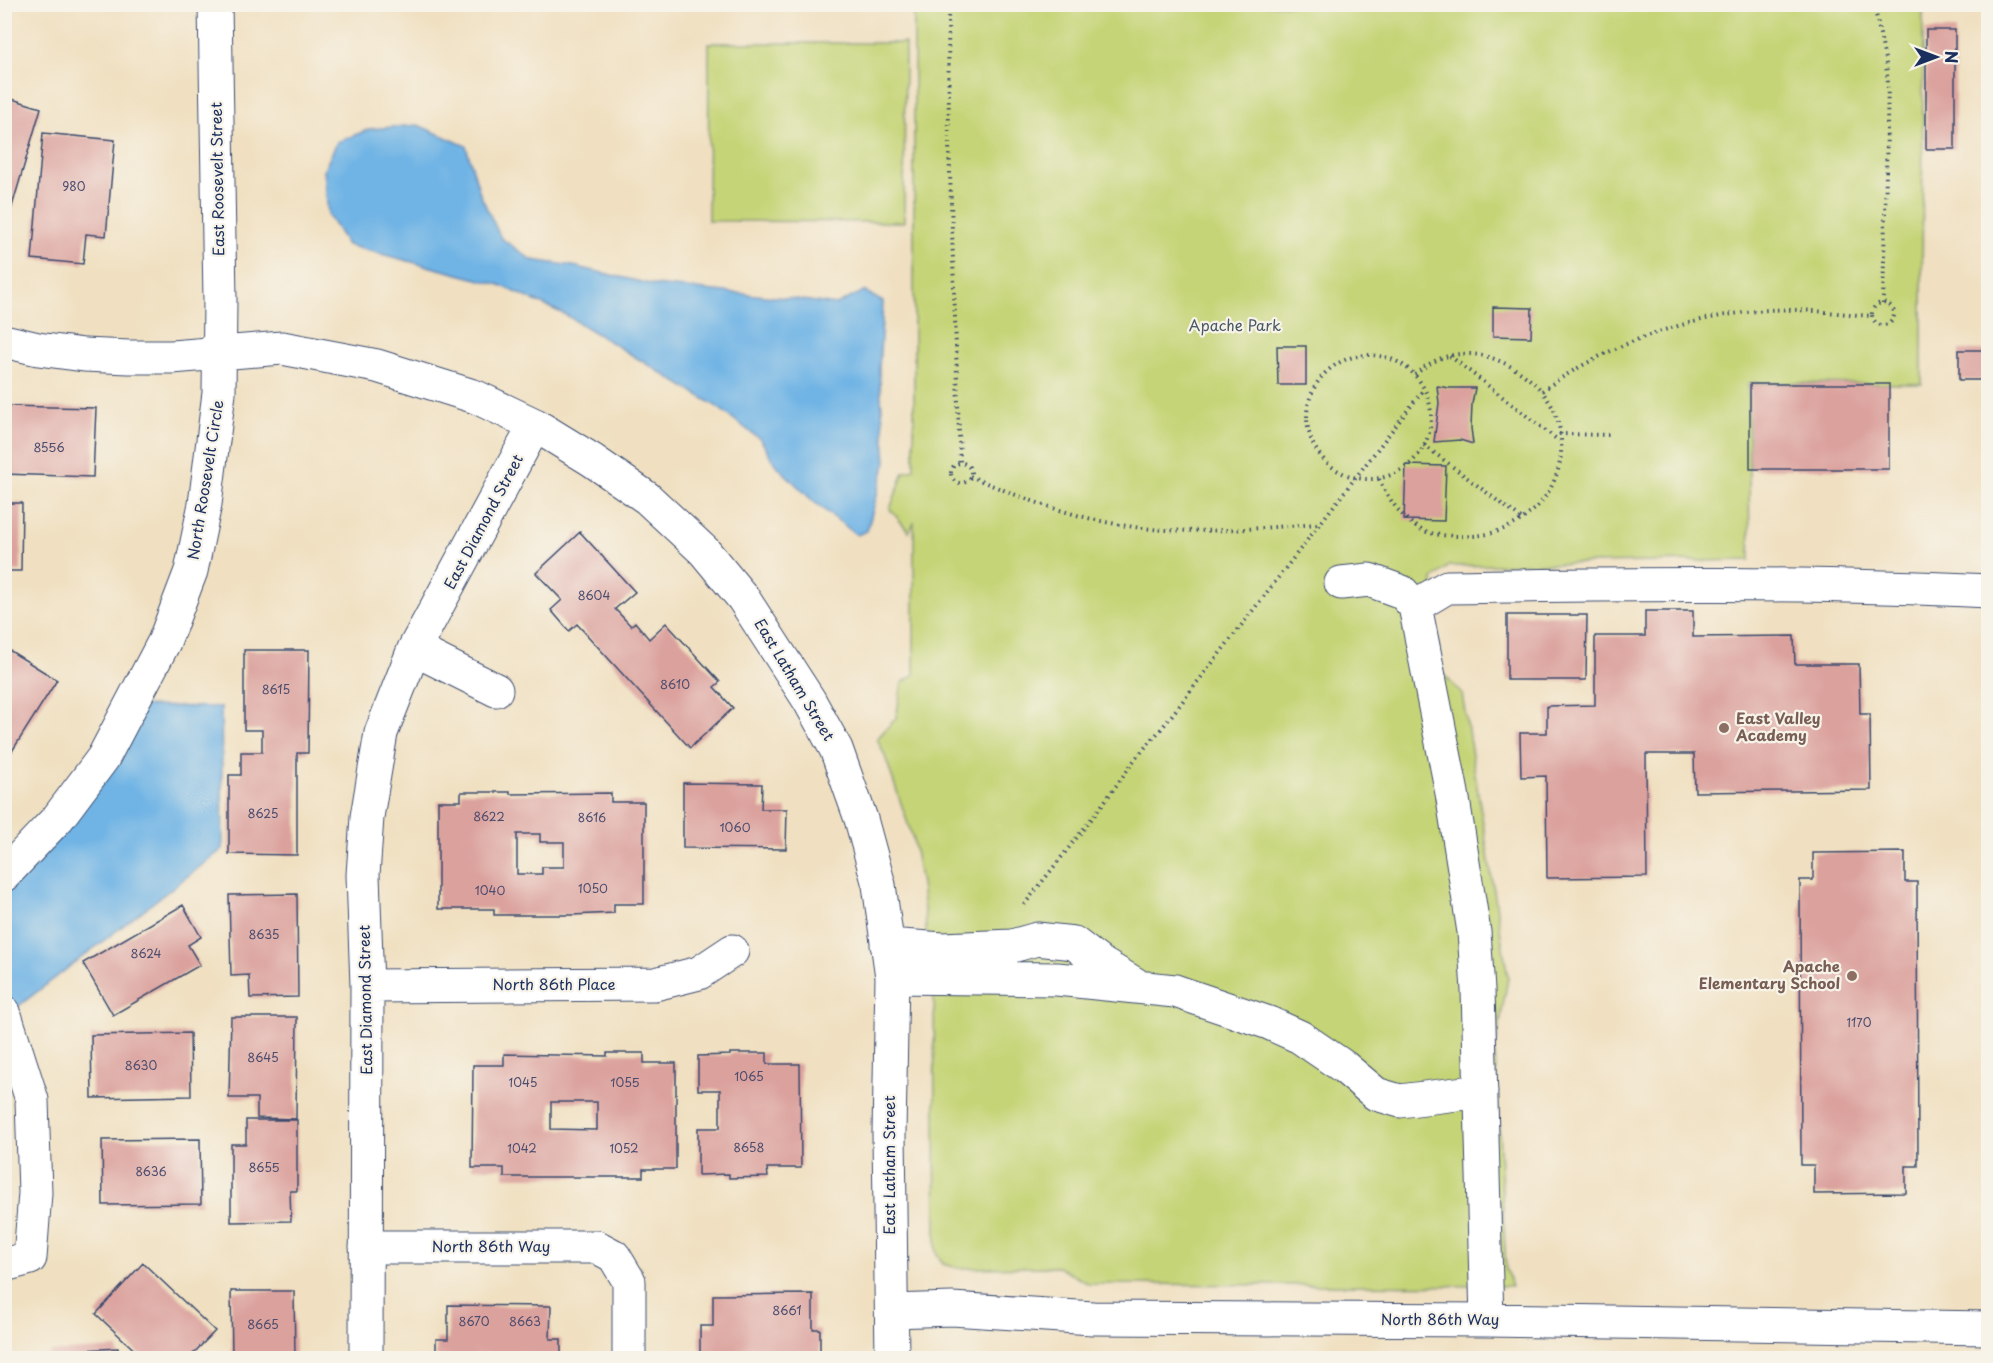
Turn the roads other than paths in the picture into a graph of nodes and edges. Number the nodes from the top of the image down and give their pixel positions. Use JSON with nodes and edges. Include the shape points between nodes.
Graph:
{"nodes":[{"id":1,"x":215,"y":4,"type":"edge"},
{"id":2,"x":4,"y":341,"type":"edge"},
{"id":3,"x":220,"y":353,"type":"junction"},
{"id":4,"x":535,"y":425,"type":"junction"},
{"id":5,"x":1341,"y":583,"type":"dead end"},
{"id":6,"x":1989,"y":591,"type":"edge"},
{"id":7,"x":1415,"y":606,"type":"junction"},
{"id":8,"x":414,"y":649,"type":"junction"},
{"id":9,"x":496,"y":690,"type":"dead end"},
{"id":10,"x":4,"y":875,"type":"edge"},
{"id":11,"x":887,"y":945,"type":"junction"},
{"id":12,"x":732,"y":951,"type":"dead end"},
{"id":13,"x":892,"y":977,"type":"junction"},
{"id":14,"x":367,"y":986,"type":"junction"},
{"id":15,"x":1142,"y":988,"type":"junction"},
{"id":16,"x":4,"y":1012,"type":"edge"},
{"id":17,"x":1481,"y":1091,"type":"junction"},
{"id":18,"x":366,"y":1247,"type":"junction"},
{"id":19,"x":17,"y":1261,"type":"edge"},
{"id":20,"x":892,"y":1311,"type":"junction"},
{"id":21,"x":1487,"y":1320,"type":"junction"},
{"id":22,"x":1989,"y":1328,"type":"edge"},
{"id":23,"x":366,"y":1359,"type":"edge"},
{"id":24,"x":629,"y":1359,"type":"edge"},
{"id":25,"x":892,"y":1359,"type":"edge"}],
"edges":[{"from":1,"to":3,"type":"street","name":"East Roosevelt Street"},
{"from":2,"to":3,"type":"street","name":"East Latham Street","via":[[84,355],[172,357]]},
{"from":3,"to":4,"type":"street","name":"East Latham Street","via":[[282,348],[377,366],[476,397]]},
{"from":3,"to":10,"type":"street","name":"North Roosevelt Circle","via":[[217,421],[205,504],[191,571],[164,642],[103,758],[58,818]]},
{"from":4,"to":8,"type":"street","name":"East Diamond Street"},
{"from":4,"to":11,"type":"street","name":"East Latham Street","via":[[646,498],[704,551],[744,598],[836,749],[879,885]]},
{"from":5,"to":7,"type":"street","via":[[1369,580],[1402,591]]},
{"from":6,"to":7,"type":"street","via":[[1447,586]]},
{"from":7,"to":17,"type":"street","via":[[1472,918]]},
{"from":8,"to":9,"type":"street"},
{"from":8,"to":14,"type":"street","name":"East Diamond Street","via":[[381,733],[367,817],[363,875]]},
{"from":11,"to":13,"type":"street","name":"East Latham Street"},
{"from":11,"to":15,"type":"street","via":[[943,949],[1012,946],[1037,939],[1074,943]]},
{"from":12,"to":14,"type":"street","name":"North 86th Place","via":[[699,972],[656,984]]},
{"from":13,"to":15,"type":"street","via":[[1057,979]]},
{"from":13,"to":20,"type":"street","name":"East Latham Street"},
{"from":14,"to":18,"type":"street","name":"East Diamond Street"},
{"from":15,"to":17,"type":"street","via":[[1175,991],[1300,1037],[1376,1094],[1400,1101]]},
{"from":16,"to":19,"type":"street","via":[[32,1100],[36,1193]]},
{"from":17,"to":21,"type":"street"},
{"from":18,"to":23,"type":"street","name":"East Diamond Street"},
{"from":18,"to":24,"type":"street","name":"North 86th Way","via":[[597,1247],[614,1256],[629,1281]]},
{"from":20,"to":21,"type":"street","name":"North 86th Way","via":[[952,1309],[1093,1318]]},
{"from":20,"to":25,"type":"street","name":"East Latham Street"},
{"from":21,"to":22,"type":"street","name":"North 86th Way"}]}
